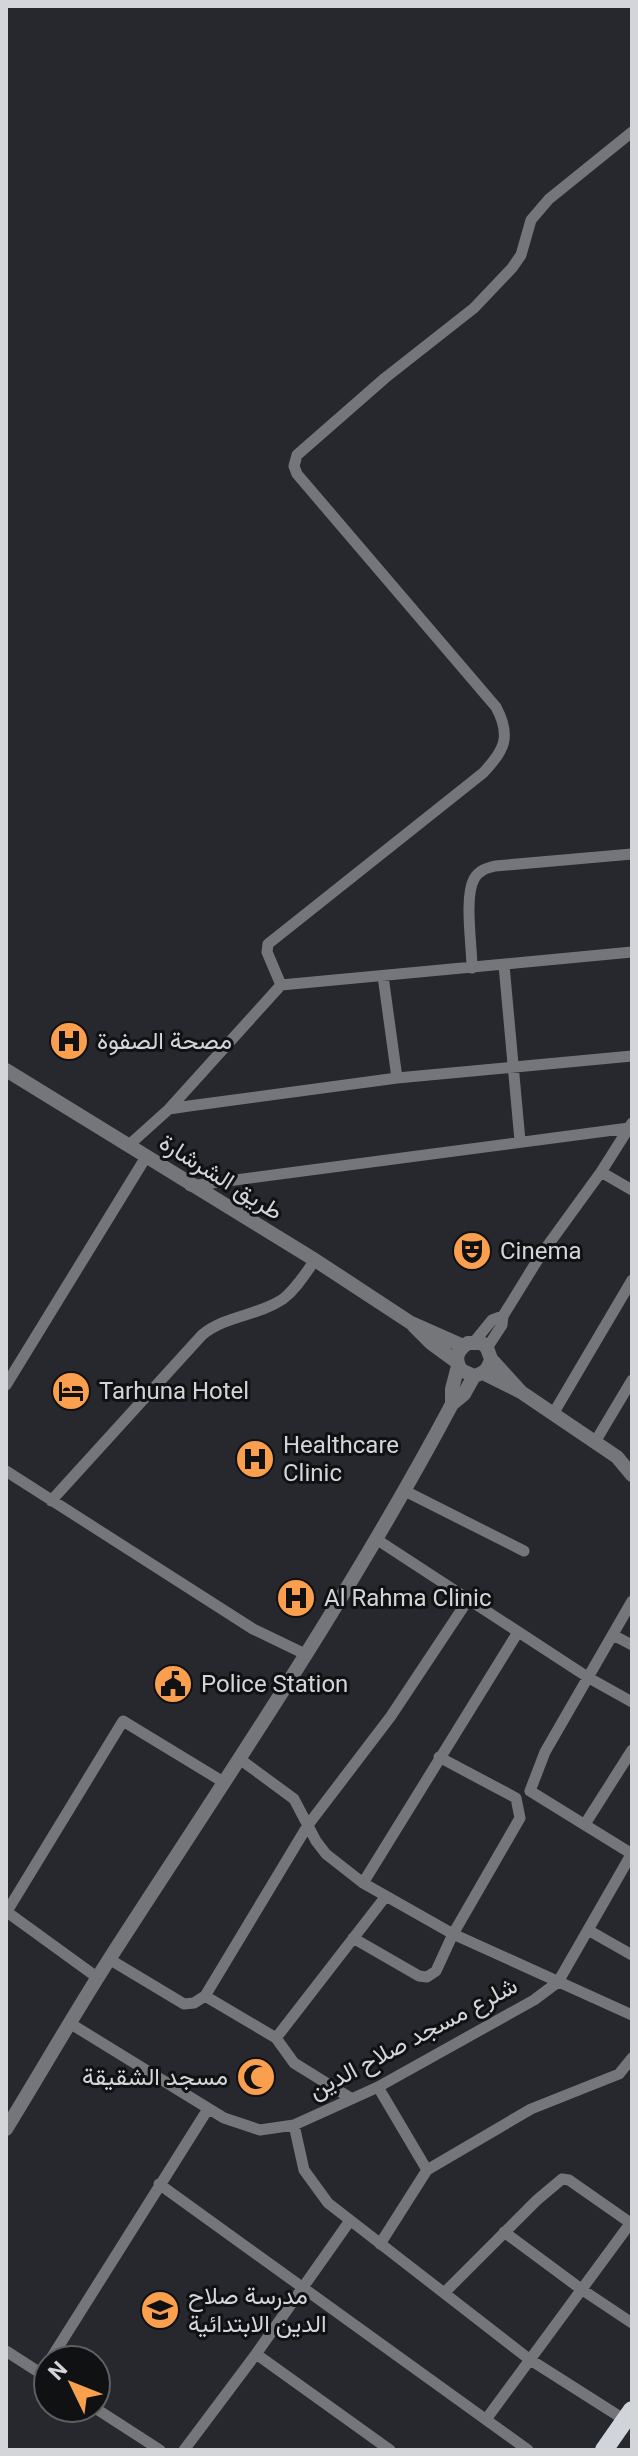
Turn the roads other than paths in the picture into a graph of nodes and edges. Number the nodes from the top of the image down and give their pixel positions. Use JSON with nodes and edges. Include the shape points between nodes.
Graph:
{"nodes":[{"id":1,"x":632,"y":132,"type":"edge"},
{"id":2,"x":632,"y":854,"type":"edge"},
{"id":3,"x":632,"y":952,"type":"edge"},
{"id":4,"x":504,"y":965,"type":"junction"},
{"id":5,"x":472,"y":968,"type":"junction"},
{"id":6,"x":383,"y":976,"type":"junction"},
{"id":7,"x":281,"y":985,"type":"junction"},
{"id":8,"x":632,"y":1056,"type":"edge"},
{"id":9,"x":513,"y":1066,"type":"junction"},
{"id":10,"x":6,"y":1070,"type":"edge"},
{"id":11,"x":397,"y":1078,"type":"junction"},
{"id":12,"x":169,"y":1109,"type":"junction"},
{"id":13,"x":631,"y":1125,"type":"edge"},
{"id":14,"x":520,"y":1141,"type":"junction"},
{"id":15,"x":129,"y":1145,"type":"junction"},
{"id":16,"x":146,"y":1157,"type":"junction"},
{"id":17,"x":601,"y":1172,"type":"junction"},
{"id":18,"x":190,"y":1186,"type":"junction"},
{"id":19,"x":632,"y":1190,"type":"edge"},
{"id":20,"x":315,"y":1260,"type":"junction"},
{"id":21,"x":632,"y":1280,"type":"edge"},
{"id":22,"x":411,"y":1323,"type":"junction"},
{"id":23,"x":479,"y":1349,"type":"junction"},
{"id":24,"x":458,"y":1364,"type":"junction"},
{"id":25,"x":479,"y":1375,"type":"junction"},
{"id":26,"x":632,"y":1380,"type":"edge"},
{"id":27,"x":6,"y":1385,"type":"edge"},
{"id":28,"x":521,"y":1392,"type":"junction"},
{"id":29,"x":452,"y":1404,"type":"junction"},
{"id":30,"x":553,"y":1414,"type":"junction"},
{"id":31,"x":595,"y":1442,"type":"junction"},
{"id":32,"x":617,"y":1457,"type":"junction"},
{"id":33,"x":632,"y":1460,"type":"edge"},
{"id":34,"x":6,"y":1471,"type":"edge"},
{"id":35,"x":632,"y":1475,"type":"edge"},
{"id":36,"x":405,"y":1491,"type":"junction"},
{"id":37,"x":51,"y":1501,"type":"junction"},
{"id":38,"x":376,"y":1539,"type":"junction"},
{"id":39,"x":524,"y":1551,"type":"dead end"},
{"id":40,"x":468,"y":1600,"type":"junction"},
{"id":41,"x":632,"y":1601,"type":"edge"},
{"id":42,"x":518,"y":1632,"type":"junction"},
{"id":43,"x":613,"y":1635,"type":"junction"},
{"id":44,"x":632,"y":1645,"type":"edge"},
{"id":45,"x":305,"y":1654,"type":"junction"},
{"id":46,"x":589,"y":1678,"type":"junction"},
{"id":47,"x":632,"y":1702,"type":"edge"},
{"id":48,"x":632,"y":1750,"type":"edge"},
{"id":49,"x":439,"y":1757,"type":"junction"},
{"id":50,"x":241,"y":1760,"type":"junction"},
{"id":51,"x":225,"y":1783,"type":"junction"},
{"id":52,"x":585,"y":1824,"type":"junction"},
{"id":53,"x":308,"y":1825,"type":"junction"},
{"id":54,"x":632,"y":1854,"type":"edge"},
{"id":55,"x":627,"y":1874,"type":"edge"},
{"id":56,"x":363,"y":1883,"type":"junction"},
{"id":57,"x":386,"y":1896,"type":"junction"},
{"id":58,"x":6,"y":1913,"type":"edge"},
{"id":59,"x":588,"y":1930,"type":"junction"},
{"id":60,"x":453,"y":1934,"type":"junction"},
{"id":61,"x":353,"y":1938,"type":"junction"},
{"id":62,"x":632,"y":1955,"type":"edge"},
{"id":63,"x":109,"y":1959,"type":"junction"},
{"id":64,"x":98,"y":1978,"type":"junction"},
{"id":65,"x":558,"y":1982,"type":"junction"},
{"id":66,"x":205,"y":1996,"type":"junction"},
{"id":67,"x":632,"y":2015,"type":"edge"},
{"id":68,"x":71,"y":2024,"type":"junction"},
{"id":69,"x":276,"y":2038,"type":"junction"},
{"id":70,"x":632,"y":2058,"type":"edge"},
{"id":71,"x":378,"y":2087,"type":"junction"},
{"id":72,"x":352,"y":2099,"type":"junction"},
{"id":73,"x":208,"y":2109,"type":"junction"},
{"id":74,"x":294,"y":2125,"type":"junction"},
{"id":75,"x":6,"y":2129,"type":"edge"},
{"id":76,"x":427,"y":2170,"type":"junction"},
{"id":77,"x":159,"y":2184,"type":"junction"},
{"id":78,"x":349,"y":2222,"type":"junction"},
{"id":79,"x":631,"y":2223,"type":"edge"},
{"id":80,"x":504,"y":2232,"type":"junction"},
{"id":81,"x":380,"y":2244,"type":"junction"},
{"id":82,"x":303,"y":2289,"type":"junction"},
{"id":83,"x":581,"y":2289,"type":"junction"},
{"id":84,"x":444,"y":2293,"type":"junction"},
{"id":85,"x":632,"y":2323,"type":"edge"},
{"id":86,"x":62,"y":2344,"type":"edge"},
{"id":87,"x":6,"y":2351,"type":"edge"},
{"id":88,"x":256,"y":2354,"type":"junction"},
{"id":89,"x":529,"y":2359,"type":"junction"},
{"id":90,"x":32,"y":2362,"type":"edge"},
{"id":91,"x":628,"y":2415,"type":"edge"},
{"id":92,"x":487,"y":2418,"type":"junction"},
{"id":93,"x":112,"y":2419,"type":"edge"},
{"id":94,"x":160,"y":2450,"type":"edge"},
{"id":95,"x":184,"y":2450,"type":"edge"},
{"id":96,"x":390,"y":2450,"type":"edge"},
{"id":97,"x":528,"y":2450,"type":"edge"},
{"id":98,"x":604,"y":2450,"type":"edge"}],
"edges":[{"from":1,"to":7,"type":"street","via":[[549,199],[531,220],[521,255],[474,308],[297,455],[297,474],[496,707],[505,734],[504,747],[483,773],[268,944]]},
{"from":2,"to":5,"type":"street","via":[[483,869],[470,890]]},
{"from":3,"to":4,"type":"street"},
{"from":4,"to":5,"type":"street"},
{"from":4,"to":9,"type":"street"},
{"from":5,"to":6,"type":"street"},
{"from":6,"to":7,"type":"street"},
{"from":6,"to":11,"type":"street"},
{"from":7,"to":12,"type":"street"},
{"from":8,"to":9,"type":"street"},
{"from":9,"to":11,"type":"street"},
{"from":9,"to":14,"type":"street"},
{"from":10,"to":15,"type":"street","name":"طريق الشرشارة"},
{"from":11,"to":12,"type":"street"},
{"from":12,"to":15,"type":"street"},
{"from":13,"to":14,"type":"street"},
{"from":13,"to":17,"type":"street"},
{"from":14,"to":18,"type":"street"},
{"from":15,"to":16,"type":"street","name":"طريق الشرشارة"},
{"from":16,"to":18,"type":"street","name":"طريق الشرشارة"},
{"from":16,"to":27,"type":"street"},
{"from":17,"to":19,"type":"street"},
{"from":17,"to":23,"type":"street","via":[[540,1256],[502,1325]]},
{"from":18,"to":20,"type":"street","name":"طريق الشرشارة"},
{"from":20,"to":22,"type":"street","name":"طريق الشرشارة"},
{"from":20,"to":37,"type":"street","via":[[286,1297],[218,1323],[202,1335]]},
{"from":21,"to":30,"type":"street"},
{"from":22,"to":23,"type":"street"},
{"from":22,"to":24,"type":"street"},
{"from":23,"to":24,"type":"street"},
{"from":23,"to":25,"type":"street"},
{"from":23,"to":28,"type":"street"},
{"from":24,"to":25,"type":"street","via":[[465,1373]]},
{"from":24,"to":29,"type":"street"},
{"from":25,"to":28,"type":"street"},
{"from":25,"to":29,"type":"street"},
{"from":26,"to":31,"type":"street"},
{"from":28,"to":30,"type":"street"},
{"from":29,"to":36,"type":"street"},
{"from":30,"to":31,"type":"street"},
{"from":31,"to":32,"type":"street"},
{"from":32,"to":33,"type":"street"},
{"from":32,"to":35,"type":"street"},
{"from":34,"to":37,"type":"street"},
{"from":36,"to":38,"type":"street"},
{"from":36,"to":39,"type":"street"},
{"from":37,"to":45,"type":"street","via":[[253,1629]]},
{"from":38,"to":40,"type":"street"},
{"from":38,"to":45,"type":"street"},
{"from":40,"to":42,"type":"street"},
{"from":40,"to":53,"type":"street","via":[[391,1716]]},
{"from":41,"to":43,"type":"street"},
{"from":42,"to":46,"type":"street"},
{"from":42,"to":49,"type":"street"},
{"from":43,"to":44,"type":"street"},
{"from":43,"to":46,"type":"street"},
{"from":45,"to":50,"type":"street"},
{"from":46,"to":47,"type":"street"},
{"from":46,"to":52,"type":"street","via":[[545,1752],[530,1791]]},
{"from":48,"to":52,"type":"street"},
{"from":49,"to":56,"type":"street"},
{"from":49,"to":60,"type":"street","via":[[516,1798],[520,1808],[520,1818]]},
{"from":50,"to":51,"type":"street"},
{"from":50,"to":53,"type":"street","via":[[294,1799]]},
{"from":51,"to":58,"type":"street","via":[[123,1721]]},
{"from":51,"to":63,"type":"street"},
{"from":52,"to":54,"type":"street"},
{"from":53,"to":56,"type":"street","via":[[326,1854]]},
{"from":53,"to":66,"type":"street"},
{"from":54,"to":55,"type":"street","name":"شلرع مسجد صلاح الدين"},
{"from":55,"to":59,"type":"street","name":"شلرع مسجد صلاح الدين"},
{"from":56,"to":57,"type":"street"},
{"from":57,"to":60,"type":"street"},
{"from":57,"to":61,"type":"street"},
{"from":58,"to":64,"type":"street"},
{"from":59,"to":62,"type":"street"},
{"from":59,"to":65,"type":"street","name":"شلرع مسجد صلاح الدين"},
{"from":60,"to":61,"type":"street","via":[[436,1971],[427,1977]]},
{"from":60,"to":65,"type":"street"},
{"from":61,"to":69,"type":"street"},
{"from":63,"to":64,"type":"street"},
{"from":63,"to":66,"type":"street","via":[[184,2004]]},
{"from":64,"to":68,"type":"street"},
{"from":65,"to":67,"type":"street"},
{"from":65,"to":71,"type":"street","name":"شلرع مسجد صلاح الدين"},
{"from":66,"to":69,"type":"street"},
{"from":68,"to":73,"type":"street","name":"شلرع مسجد صلاح الدين"},
{"from":68,"to":75,"type":"street"},
{"from":69,"to":72,"type":"street","via":[[294,2063]]},
{"from":70,"to":76,"type":"street","via":[[619,2074],[531,2109]]},
{"from":71,"to":72,"type":"street","name":"شلرع مسجد صلاح الدين"},
{"from":71,"to":76,"type":"street"},
{"from":72,"to":74,"type":"street","name":"شلرع مسجد صلاح الدين"},
{"from":73,"to":74,"type":"street","name":"شلرع مسجد صلاح الدين","via":[[260,2130]]},
{"from":73,"to":77,"type":"street"},
{"from":74,"to":78,"type":"street","via":[[304,2170]]},
{"from":76,"to":81,"type":"street"},
{"from":77,"to":82,"type":"street"},
{"from":77,"to":86,"type":"street"},
{"from":78,"to":81,"type":"street"},
{"from":78,"to":82,"type":"street"},
{"from":79,"to":80,"type":"street","via":[[562,2179]]},
{"from":79,"to":83,"type":"street"},
{"from":80,"to":83,"type":"street"},
{"from":80,"to":84,"type":"street"},
{"from":81,"to":84,"type":"street"},
{"from":82,"to":88,"type":"street"},
{"from":82,"to":92,"type":"street"},
{"from":83,"to":85,"type":"street"},
{"from":83,"to":89,"type":"street"},
{"from":84,"to":89,"type":"street"},
{"from":87,"to":90,"type":"street"},
{"from":88,"to":95,"type":"street"},
{"from":88,"to":96,"type":"street"},
{"from":89,"to":91,"type":"street"},
{"from":89,"to":92,"type":"street"},
{"from":91,"to":98,"type":"highway"},
{"from":92,"to":97,"type":"street"},
{"from":93,"to":94,"type":"street"}]}
